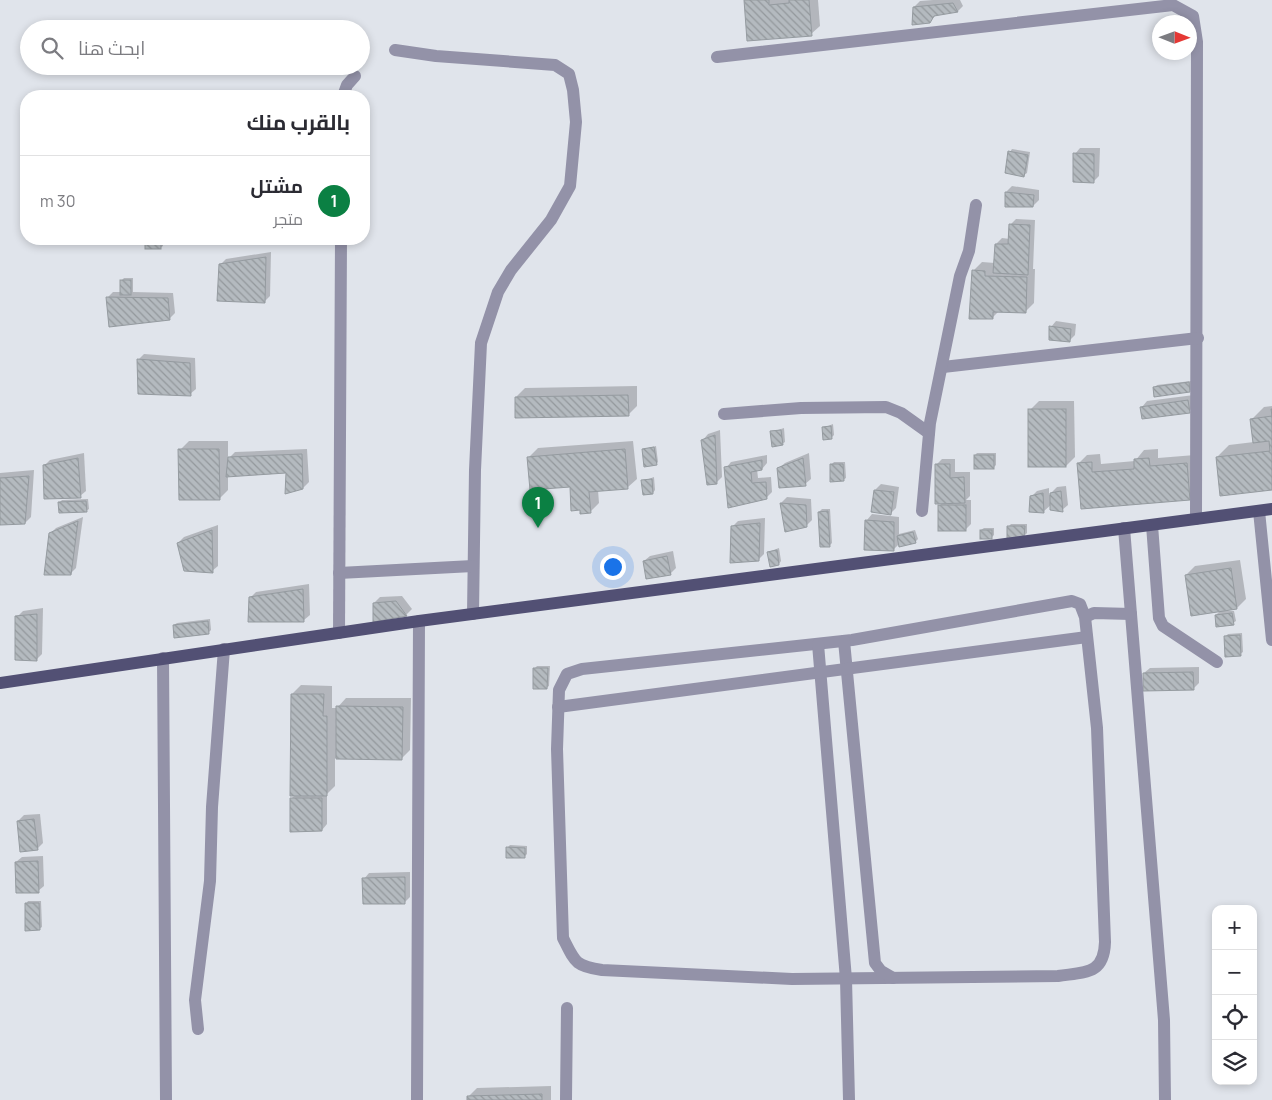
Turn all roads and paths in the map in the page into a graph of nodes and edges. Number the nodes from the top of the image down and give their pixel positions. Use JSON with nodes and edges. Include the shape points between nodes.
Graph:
{"nodes":[{"id":1,"x":395,"y":50,"type":"dead end"},
{"id":2,"x":717,"y":57,"type":"dead end"},
{"id":3,"x":355,"y":76,"type":"dead end"},
{"id":4,"x":345,"y":90,"type":"edge"},
{"id":5,"x":976,"y":205,"type":"dead end"},
{"id":6,"x":341,"y":245,"type":"edge"},
{"id":7,"x":1198,"y":338,"type":"junction"},
{"id":8,"x":943,"y":367,"type":"junction"},
{"id":9,"x":724,"y":414,"type":"dead end"},
{"id":10,"x":929,"y":433,"type":"junction"},
{"id":11,"x":1272,"y":509,"type":"edge"},
{"id":12,"x":922,"y":511,"type":"dead end"},
{"id":13,"x":1258,"y":511,"type":"junction"},
{"id":14,"x":1196,"y":519,"type":"junction"},
{"id":15,"x":1152,"y":525,"type":"junction"},
{"id":16,"x":1124,"y":528,"type":"junction"},
{"id":17,"x":472,"y":566,"type":"junction"},
{"id":18,"x":339,"y":573,"type":"junction"},
{"id":19,"x":473,"y":614,"type":"junction"},
{"id":20,"x":1130,"y":614,"type":"junction"},
{"id":21,"x":1085,"y":617,"type":"junction"},
{"id":22,"x":419,"y":621,"type":"junction"},
{"id":23,"x":339,"y":633,"type":"junction"},
{"id":24,"x":1087,"y":637,"type":"junction"},
{"id":25,"x":1272,"y":640,"type":"edge"},
{"id":26,"x":844,"y":641,"type":"junction"},
{"id":27,"x":818,"y":644,"type":"junction"},
{"id":28,"x":224,"y":649,"type":"junction"},
{"id":29,"x":163,"y":658,"type":"junction"},
{"id":30,"x":1217,"y":662,"type":"dead end"},
{"id":31,"x":847,"y":668,"type":"junction"},
{"id":32,"x":820,"y":672,"type":"junction"},
{"id":33,"x":0,"y":683,"type":"edge"},
{"id":34,"x":558,"y":707,"type":"junction"},
{"id":35,"x":846,"y":979,"type":"junction"},
{"id":36,"x":895,"y":979,"type":"junction"},
{"id":37,"x":567,"y":1008,"type":"dead end"},
{"id":38,"x":198,"y":1029,"type":"dead end"},
{"id":39,"x":166,"y":1100,"type":"edge"},
{"id":40,"x":416,"y":1100,"type":"edge"},
{"id":41,"x":566,"y":1100,"type":"edge"},
{"id":42,"x":849,"y":1100,"type":"edge"},
{"id":43,"x":1165,"y":1100,"type":"edge"}],
"edges":[{"from":1,"to":17,"type":"street","via":[[555,65],[569,74],[574,90],[576,122],[570,186],[551,220],[498,292],[481,343]]},
{"from":2,"to":7,"type":"street","via":[[1173,5],[1193,16],[1197,42]]},
{"from":3,"to":4,"type":"street"},
{"from":5,"to":8,"type":"street"},
{"from":6,"to":18,"type":"street"},
{"from":7,"to":8,"type":"street"},
{"from":7,"to":14,"type":"street"},
{"from":8,"to":10,"type":"street"},
{"from":9,"to":10,"type":"street","via":[[800,408],[886,407],[902,413]]},
{"from":10,"to":12,"type":"street"},
{"from":11,"to":13,"type":"main road"},
{"from":13,"to":14,"type":"main road"},
{"from":13,"to":25,"type":"street"},
{"from":14,"to":15,"type":"main road"},
{"from":15,"to":16,"type":"main road"},
{"from":15,"to":30,"type":"street","via":[[1162,626]]},
{"from":16,"to":19,"type":"main road"},
{"from":16,"to":20,"type":"street"},
{"from":17,"to":18,"type":"street"},
{"from":17,"to":19,"type":"street"},
{"from":18,"to":23,"type":"street"},
{"from":19,"to":22,"type":"main road"},
{"from":20,"to":21,"type":"street","via":[[1101,612]]},
{"from":20,"to":43,"type":"street","via":[[1164,1020]]},
{"from":21,"to":24,"type":"street"},
{"from":21,"to":26,"type":"street","via":[[1080,604],[1072,601]]},
{"from":22,"to":23,"type":"main road"},
{"from":22,"to":40,"type":"street"},
{"from":23,"to":28,"type":"main road"},
{"from":24,"to":31,"type":"street"},
{"from":24,"to":36,"type":"street","via":[[1097,728],[1104,957],[1099,966],[1088,972],[1058,976]]},
{"from":26,"to":27,"type":"street"},
{"from":26,"to":31,"type":"street"},
{"from":27,"to":32,"type":"street"},
{"from":27,"to":34,"type":"street","via":[[582,669],[567,674],[561,683]]},
{"from":28,"to":29,"type":"main road"},
{"from":28,"to":38,"type":"street","via":[[210,881],[195,1000]]},
{"from":29,"to":33,"type":"main road"},
{"from":29,"to":39,"type":"street"},
{"from":31,"to":32,"type":"street"},
{"from":31,"to":36,"type":"street","via":[[875,963]]},
{"from":32,"to":34,"type":"street"},
{"from":32,"to":35,"type":"street"},
{"from":34,"to":35,"type":"street","via":[[563,938],[582,967]]},
{"from":35,"to":36,"type":"street"},
{"from":35,"to":42,"type":"street"},
{"from":37,"to":41,"type":"street"}]}
